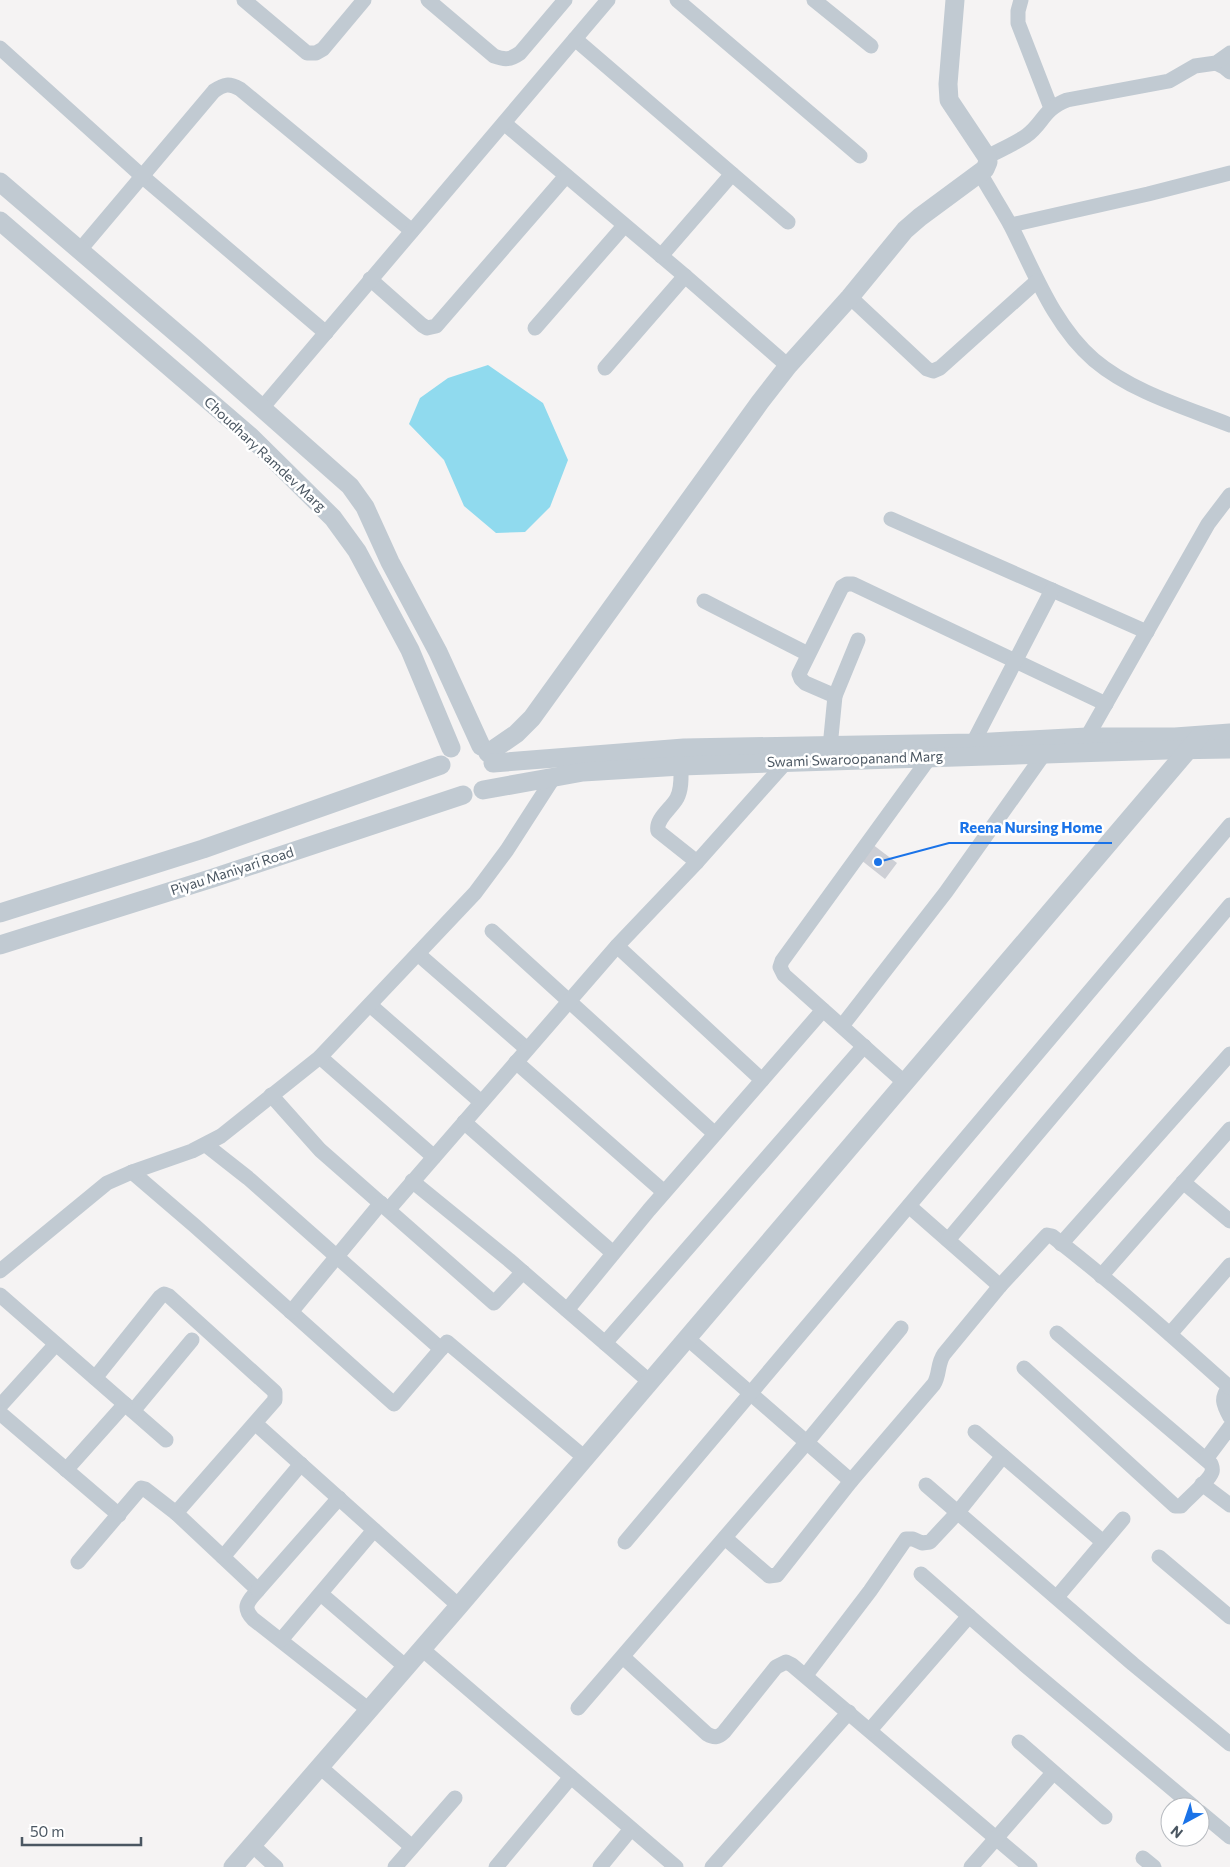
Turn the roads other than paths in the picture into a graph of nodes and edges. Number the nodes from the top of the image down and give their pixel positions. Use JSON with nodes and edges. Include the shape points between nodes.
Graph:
{"nodes":[{"id":1,"x":244,"y":0,"type":"edge"},
{"id":2,"x":364,"y":0,"type":"edge"},
{"id":3,"x":428,"y":0,"type":"edge"},
{"id":4,"x":565,"y":0,"type":"edge"},
{"id":5,"x":608,"y":0,"type":"edge"},
{"id":6,"x":677,"y":0,"type":"edge"},
{"id":7,"x":814,"y":0,"type":"edge"},
{"id":8,"x":954,"y":0,"type":"edge"},
{"id":9,"x":1021,"y":0,"type":"edge"},
{"id":10,"x":575,"y":39,"type":"junction"},
{"id":11,"x":870,"y":46,"type":"dead end"},
{"id":12,"x":0,"y":48,"type":"edge"},
{"id":13,"x":1230,"y":52,"type":"edge"},
{"id":14,"x":1216,"y":63,"type":"junction"},
{"id":15,"x":1230,"y":72,"type":"edge"},
{"id":16,"x":1050,"y":108,"type":"junction"},
{"id":17,"x":504,"y":123,"type":"junction"},
{"id":18,"x":860,"y":156,"type":"dead end"},
{"id":19,"x":984,"y":165,"type":"junction"},
{"id":20,"x":1230,"y":173,"type":"edge"},
{"id":21,"x":732,"y":174,"type":"junction"},
{"id":22,"x":566,"y":176,"type":"junction"},
{"id":23,"x":143,"y":177,"type":"junction"},
{"id":24,"x":0,"y":182,"type":"edge"},
{"id":25,"x":0,"y":221,"type":"edge"},
{"id":26,"x":788,"y":222,"type":"dead end"},
{"id":27,"x":1010,"y":225,"type":"junction"},
{"id":28,"x":624,"y":226,"type":"junction"},
{"id":29,"x":412,"y":231,"type":"junction"},
{"id":30,"x":79,"y":251,"type":"junction"},
{"id":31,"x":661,"y":256,"type":"junction"},
{"id":32,"x":685,"y":276,"type":"junction"},
{"id":33,"x":370,"y":280,"type":"junction"},
{"id":34,"x":1037,"y":281,"type":"junction"},
{"id":35,"x":850,"y":298,"type":"junction"},
{"id":36,"x":535,"y":328,"type":"dead end"},
{"id":37,"x":326,"y":333,"type":"junction"},
{"id":38,"x":788,"y":366,"type":"junction"},
{"id":39,"x":605,"y":368,"type":"dead end"},
{"id":40,"x":262,"y":408,"type":"junction"},
{"id":41,"x":1230,"y":425,"type":"edge"},
{"id":42,"x":1230,"y":495,"type":"edge"},
{"id":43,"x":891,"y":519,"type":"dead end"},
{"id":44,"x":1052,"y":590,"type":"junction"},
{"id":45,"x":704,"y":601,"type":"dead end"},
{"id":46,"x":1146,"y":632,"type":"junction"},
{"id":47,"x":858,"y":640,"type":"dead end"},
{"id":48,"x":808,"y":654,"type":"junction"},
{"id":49,"x":1015,"y":660,"type":"junction"},
{"id":50,"x":835,"y":696,"type":"junction"},
{"id":51,"x":1106,"y":704,"type":"junction"},
{"id":52,"x":1230,"y":733,"type":"edge"},
{"id":53,"x":1087,"y":736,"type":"junction"},
{"id":54,"x":1200,"y":736,"type":"junction"},
{"id":55,"x":973,"y":743,"type":"junction"},
{"id":56,"x":830,"y":747,"type":"junction"},
{"id":57,"x":451,"y":748,"type":"junction"},
{"id":58,"x":1230,"y":749,"type":"edge"},
{"id":59,"x":1188,"y":750,"type":"junction"},
{"id":60,"x":487,"y":754,"type":"junction"},
{"id":61,"x":1044,"y":754,"type":"junction"},
{"id":62,"x":930,"y":757,"type":"junction"},
{"id":63,"x":787,"y":761,"type":"junction"},
{"id":64,"x":681,"y":766,"type":"junction"},
{"id":65,"x":443,"y":777,"type":"junction"},
{"id":66,"x":554,"y":777,"type":"junction"},
{"id":67,"x":483,"y":790,"type":"junction"},
{"id":68,"x":463,"y":795,"type":"junction"},
{"id":69,"x":1230,"y":825,"type":"edge"},
{"id":70,"x":697,"y":862,"type":"junction"},
{"id":71,"x":1230,"y":905,"type":"edge"},
{"id":72,"x":0,"y":912,"type":"edge"},
{"id":73,"x":492,"y":930,"type":"dead end"},
{"id":74,"x":0,"y":945,"type":"edge"},
{"id":75,"x":617,"y":946,"type":"junction"},
{"id":76,"x":418,"y":954,"type":"junction"},
{"id":77,"x":569,"y":1000,"type":"junction"},
{"id":78,"x":370,"y":1005,"type":"junction"},
{"id":79,"x":823,"y":1010,"type":"junction"},
{"id":80,"x":842,"y":1026,"type":"junction"},
{"id":81,"x":864,"y":1046,"type":"junction"},
{"id":82,"x":527,"y":1049,"type":"junction"},
{"id":83,"x":1230,"y":1054,"type":"edge"},
{"id":84,"x":320,"y":1057,"type":"junction"},
{"id":85,"x":516,"y":1062,"type":"junction"},
{"id":86,"x":762,"y":1080,"type":"junction"},
{"id":87,"x":905,"y":1083,"type":"junction"},
{"id":88,"x":271,"y":1095,"type":"junction"},
{"id":89,"x":481,"y":1102,"type":"junction"},
{"id":90,"x":464,"y":1122,"type":"junction"},
{"id":91,"x":1230,"y":1129,"type":"edge"},
{"id":92,"x":715,"y":1134,"type":"junction"},
{"id":93,"x":206,"y":1145,"type":"junction"},
{"id":94,"x":434,"y":1157,"type":"junction"},
{"id":95,"x":132,"y":1172,"type":"junction"},
{"id":96,"x":412,"y":1181,"type":"junction"},
{"id":97,"x":1183,"y":1182,"type":"junction"},
{"id":98,"x":664,"y":1192,"type":"junction"},
{"id":99,"x":385,"y":1206,"type":"junction"},
{"id":100,"x":909,"y":1206,"type":"junction"},
{"id":101,"x":1230,"y":1221,"type":"edge"},
{"id":102,"x":948,"y":1240,"type":"junction"},
{"id":103,"x":1061,"y":1244,"type":"junction"},
{"id":104,"x":613,"y":1253,"type":"junction"},
{"id":105,"x":336,"y":1256,"type":"junction"},
{"id":106,"x":1230,"y":1265,"type":"edge"},
{"id":107,"x":0,"y":1271,"type":"edge"},
{"id":108,"x":523,"y":1272,"type":"junction"},
{"id":109,"x":1101,"y":1276,"type":"junction"},
{"id":110,"x":1000,"y":1286,"type":"junction"},
{"id":111,"x":0,"y":1295,"type":"edge"},
{"id":112,"x":567,"y":1310,"type":"junction"},
{"id":113,"x":292,"y":1312,"type":"junction"},
{"id":114,"x":901,"y":1328,"type":"dead end"},
{"id":115,"x":1057,"y":1333,"type":"dead end"},
{"id":116,"x":1170,"y":1334,"type":"junction"},
{"id":117,"x":687,"y":1338,"type":"junction"},
{"id":118,"x":192,"y":1340,"type":"dead end"},
{"id":119,"x":605,"y":1343,"type":"junction"},
{"id":120,"x":56,"y":1344,"type":"junction"},
{"id":121,"x":440,"y":1349,"type":"junction"},
{"id":122,"x":1024,"y":1368,"type":"dead end"},
{"id":123,"x":94,"y":1378,"type":"junction"},
{"id":124,"x":650,"y":1382,"type":"junction"},
{"id":125,"x":1229,"y":1387,"type":"edge"},
{"id":126,"x":751,"y":1394,"type":"junction"},
{"id":127,"x":0,"y":1406,"type":"edge"},
{"id":128,"x":129,"y":1407,"type":"junction"},
{"id":129,"x":0,"y":1413,"type":"edge"},
{"id":130,"x":1230,"y":1416,"type":"edge"},
{"id":131,"x":256,"y":1424,"type":"junction"},
{"id":132,"x":1230,"y":1427,"type":"edge"},
{"id":133,"x":975,"y":1432,"type":"dead end"},
{"id":134,"x":166,"y":1440,"type":"dead end"},
{"id":135,"x":807,"y":1442,"type":"junction"},
{"id":136,"x":1003,"y":1456,"type":"junction"},
{"id":137,"x":585,"y":1458,"type":"junction"},
{"id":138,"x":1206,"y":1459,"type":"junction"},
{"id":139,"x":301,"y":1464,"type":"junction"},
{"id":140,"x":66,"y":1470,"type":"junction"},
{"id":141,"x":851,"y":1481,"type":"junction"},
{"id":142,"x":1202,"y":1484,"type":"junction"},
{"id":143,"x":926,"y":1485,"type":"dead end"},
{"id":144,"x":339,"y":1498,"type":"junction"},
{"id":145,"x":1230,"y":1505,"type":"edge"},
{"id":146,"x":958,"y":1512,"type":"junction"},
{"id":147,"x":176,"y":1513,"type":"junction"},
{"id":148,"x":119,"y":1515,"type":"junction"},
{"id":149,"x":1123,"y":1519,"type":"dead end"},
{"id":150,"x":374,"y":1530,"type":"junction"},
{"id":151,"x":726,"y":1538,"type":"junction"},
{"id":152,"x":625,"y":1542,"type":"dead end"},
{"id":153,"x":1103,"y":1542,"type":"junction"},
{"id":154,"x":223,"y":1557,"type":"junction"},
{"id":155,"x":1159,"y":1557,"type":"dead end"},
{"id":156,"x":78,"y":1562,"type":"dead end"},
{"id":157,"x":921,"y":1574,"type":"dead end"},
{"id":158,"x":258,"y":1590,"type":"junction"},
{"id":159,"x":321,"y":1594,"type":"junction"},
{"id":160,"x":1057,"y":1597,"type":"junction"},
{"id":161,"x":459,"y":1606,"type":"junction"},
{"id":162,"x":969,"y":1616,"type":"junction"},
{"id":163,"x":1230,"y":1617,"type":"edge"},
{"id":164,"x":281,"y":1640,"type":"junction"},
{"id":165,"x":422,"y":1649,"type":"junction"},
{"id":166,"x":623,"y":1657,"type":"junction"},
{"id":167,"x":406,"y":1667,"type":"junction"},
{"id":168,"x":806,"y":1675,"type":"junction"},
{"id":169,"x":578,"y":1708,"type":"dead end"},
{"id":170,"x":369,"y":1710,"type":"junction"},
{"id":171,"x":849,"y":1712,"type":"junction"},
{"id":172,"x":870,"y":1730,"type":"junction"},
{"id":173,"x":1019,"y":1742,"type":"dead end"},
{"id":174,"x":1230,"y":1744,"type":"edge"},
{"id":175,"x":320,"y":1767,"type":"junction"},
{"id":176,"x":1053,"y":1773,"type":"junction"},
{"id":177,"x":571,"y":1777,"type":"junction"},
{"id":178,"x":1182,"y":1797,"type":"edge"},
{"id":179,"x":455,"y":1798,"type":"dead end"},
{"id":180,"x":1105,"y":1817,"type":"dead end"},
{"id":181,"x":1210,"y":1820,"type":"edge"},
{"id":182,"x":631,"y":1828,"type":"junction"},
{"id":183,"x":1230,"y":1837,"type":"edge"},
{"id":184,"x":996,"y":1838,"type":"junction"},
{"id":185,"x":252,"y":1845,"type":"junction"},
{"id":186,"x":412,"y":1847,"type":"junction"},
{"id":187,"x":233,"y":1867,"type":"edge"},
{"id":188,"x":276,"y":1867,"type":"edge"},
{"id":189,"x":395,"y":1867,"type":"edge"},
{"id":190,"x":496,"y":1867,"type":"edge"},
{"id":191,"x":600,"y":1867,"type":"edge"},
{"id":192,"x":676,"y":1867,"type":"edge"},
{"id":193,"x":712,"y":1867,"type":"edge"},
{"id":194,"x":971,"y":1867,"type":"edge"},
{"id":195,"x":1030,"y":1867,"type":"edge"}],
"edges":[{"from":1,"to":2,"type":"street","via":[[307,53],[316,53],[323,49]]},
{"from":3,"to":4,"type":"street","via":[[494,56],[504,60],[520,52]]},
{"from":5,"to":10,"type":"street"},
{"from":6,"to":18,"type":"street"},
{"from":7,"to":11,"type":"street"},
{"from":8,"to":19,"type":"street","via":[[948,84],[950,100]]},
{"from":9,"to":16,"type":"street","via":[[1018,23]]},
{"from":10,"to":17,"type":"street"},
{"from":10,"to":21,"type":"street"},
{"from":12,"to":23,"type":"street"},
{"from":13,"to":14,"type":"street"},
{"from":14,"to":15,"type":"street"},
{"from":14,"to":16,"type":"street","via":[[1196,66],[1169,82],[1067,100]]},
{"from":16,"to":19,"type":"street","via":[[1027,135]]},
{"from":17,"to":22,"type":"street"},
{"from":17,"to":29,"type":"street"},
{"from":19,"to":27,"type":"street"},
{"from":19,"to":35,"type":"street","via":[[905,230]]},
{"from":20,"to":27,"type":"street"},
{"from":21,"to":26,"type":"street"},
{"from":21,"to":31,"type":"street"},
{"from":22,"to":28,"type":"street"},
{"from":22,"to":33,"type":"street","via":[[436,326],[427,328],[422,325]]},
{"from":23,"to":29,"type":"street","via":[[214,91],[222,85],[232,84]]},
{"from":23,"to":30,"type":"street"},
{"from":23,"to":37,"type":"street"},
{"from":24,"to":30,"type":"street"},
{"from":25,"to":57,"type":"street","name":"Choudhary Ramdev Marg","via":[[251,437],[333,518],[358,551],[410,650]]},
{"from":27,"to":34,"type":"street"},
{"from":28,"to":31,"type":"street"},
{"from":28,"to":36,"type":"street"},
{"from":29,"to":33,"type":"street"},
{"from":30,"to":40,"type":"street"},
{"from":31,"to":32,"type":"street"},
{"from":32,"to":38,"type":"street"},
{"from":32,"to":39,"type":"street"},
{"from":33,"to":37,"type":"street"},
{"from":34,"to":35,"type":"street","via":[[933,371]]},
{"from":34,"to":41,"type":"street","via":[[1068,331],[1094,360],[1136,387]]},
{"from":35,"to":38,"type":"street"},
{"from":37,"to":40,"type":"street"},
{"from":38,"to":60,"type":"street","via":[[532,718]]},
{"from":40,"to":60,"type":"street","via":[[350,486],[365,507]]},
{"from":42,"to":46,"type":"street","via":[[1208,524]]},
{"from":43,"to":44,"type":"street"},
{"from":44,"to":46,"type":"street"},
{"from":44,"to":49,"type":"street"},
{"from":45,"to":48,"type":"street"},
{"from":46,"to":51,"type":"street"},
{"from":47,"to":50,"type":"street"},
{"from":48,"to":49,"type":"street","via":[[842,587],[853,584]]},
{"from":48,"to":50,"type":"street","via":[[801,679]]},
{"from":49,"to":51,"type":"street"},
{"from":49,"to":55,"type":"street"},
{"from":50,"to":56,"type":"street"},
{"from":51,"to":53,"type":"street"},
{"from":52,"to":54,"type":"street","name":"Swami Swaroopanand Marg"},
{"from":53,"to":54,"type":"street","name":"Swami Swaroopanand Marg"},
{"from":53,"to":55,"type":"street","name":"Swami Swaroopanand Marg"},
{"from":54,"to":59,"type":"street"},
{"from":55,"to":56,"type":"street","name":"Swami Swaroopanand Marg"},
{"from":56,"to":60,"type":"street","name":"Swami Swaroopanand Marg"},
{"from":57,"to":60,"type":"street","via":[[471,743]]},
{"from":57,"to":65,"type":"street","via":[[444,755]]},
{"from":58,"to":59,"type":"street","name":"Swami Swaroopanand Marg"},
{"from":59,"to":61,"type":"street","name":"Swami Swaroopanand Marg"},
{"from":59,"to":87,"type":"street"},
{"from":60,"to":67,"type":"street","via":[[493,773]]},
{"from":61,"to":62,"type":"street","name":"Swami Swaroopanand Marg"},
{"from":61,"to":80,"type":"street","via":[[946,892]]},
{"from":62,"to":63,"type":"street","name":"Swami Swaroopanand Marg"},
{"from":62,"to":79,"type":"street","via":[[782,961],[780,967],[784,975]]},
{"from":63,"to":64,"type":"street","name":"Swami Swaroopanand Marg"},
{"from":63,"to":70,"type":"street"},
{"from":64,"to":66,"type":"street","name":"Swami Swaroopanand Marg"},
{"from":64,"to":70,"type":"street","via":[[680,792],[657,828]]},
{"from":65,"to":68,"type":"street","via":[[453,792]]},
{"from":65,"to":72,"type":"street"},
{"from":66,"to":67,"type":"street","name":"Swami Swaroopanand Marg"},
{"from":66,"to":76,"type":"street","via":[[485,882]]},
{"from":67,"to":68,"type":"street"},
{"from":68,"to":74,"type":"street","name":"Piyau Maniyari Road"},
{"from":69,"to":100,"type":"street"},
{"from":70,"to":75,"type":"street"},
{"from":71,"to":102,"type":"street"},
{"from":73,"to":77,"type":"street"},
{"from":75,"to":77,"type":"street"},
{"from":75,"to":86,"type":"street"},
{"from":76,"to":78,"type":"street"},
{"from":76,"to":82,"type":"street"},
{"from":77,"to":82,"type":"street"},
{"from":77,"to":92,"type":"street"},
{"from":78,"to":84,"type":"street"},
{"from":78,"to":89,"type":"street"},
{"from":79,"to":80,"type":"street"},
{"from":79,"to":86,"type":"street"},
{"from":80,"to":81,"type":"street"},
{"from":81,"to":87,"type":"street"},
{"from":81,"to":119,"type":"street"},
{"from":82,"to":85,"type":"street"},
{"from":83,"to":103,"type":"street"},
{"from":84,"to":88,"type":"street"},
{"from":84,"to":94,"type":"street"},
{"from":85,"to":89,"type":"street"},
{"from":85,"to":98,"type":"street"},
{"from":86,"to":92,"type":"street"},
{"from":87,"to":117,"type":"street"},
{"from":88,"to":93,"type":"street"},
{"from":88,"to":99,"type":"street","via":[[320,1150]]},
{"from":89,"to":90,"type":"street"},
{"from":90,"to":94,"type":"street"},
{"from":90,"to":104,"type":"street"},
{"from":91,"to":97,"type":"street"},
{"from":92,"to":98,"type":"street"},
{"from":93,"to":95,"type":"street"},
{"from":93,"to":105,"type":"street"},
{"from":94,"to":96,"type":"street"},
{"from":95,"to":107,"type":"street","via":[[107,1183]]},
{"from":95,"to":113,"type":"street"},
{"from":96,"to":99,"type":"street"},
{"from":96,"to":108,"type":"street"},
{"from":97,"to":101,"type":"street"},
{"from":97,"to":109,"type":"street"},
{"from":98,"to":104,"type":"street"},
{"from":99,"to":105,"type":"street"},
{"from":99,"to":108,"type":"street","via":[[494,1303]]},
{"from":100,"to":102,"type":"street"},
{"from":100,"to":126,"type":"street"},
{"from":102,"to":110,"type":"street"},
{"from":103,"to":109,"type":"street"},
{"from":103,"to":110,"type":"street","via":[[1047,1235]]},
{"from":104,"to":112,"type":"street"},
{"from":105,"to":113,"type":"street"},
{"from":105,"to":121,"type":"street"},
{"from":106,"to":116,"type":"street"},
{"from":108,"to":112,"type":"street"},
{"from":109,"to":116,"type":"street"},
{"from":110,"to":141,"type":"street","via":[[944,1354],[934,1384]]},
{"from":111,"to":120,"type":"street"},
{"from":112,"to":119,"type":"street"},
{"from":113,"to":121,"type":"street","via":[[394,1404]]},
{"from":114,"to":135,"type":"street"},
{"from":115,"to":138,"type":"street"},
{"from":116,"to":125,"type":"street"},
{"from":117,"to":124,"type":"street"},
{"from":117,"to":126,"type":"street"},
{"from":118,"to":128,"type":"street"},
{"from":119,"to":124,"type":"street"},
{"from":120,"to":123,"type":"street"},
{"from":120,"to":127,"type":"street"},
{"from":121,"to":137,"type":"street","via":[[447,1342]]},
{"from":122,"to":142,"type":"street","via":[[1175,1506],[1181,1506]]},
{"from":123,"to":128,"type":"street"},
{"from":123,"to":131,"type":"street","via":[[164,1294],[275,1392],[275,1400]]},
{"from":124,"to":137,"type":"street"},
{"from":125,"to":130,"type":"street","via":[[1223,1400]]},
{"from":126,"to":135,"type":"street"},
{"from":126,"to":152,"type":"street"},
{"from":128,"to":134,"type":"street"},
{"from":128,"to":140,"type":"street"},
{"from":129,"to":140,"type":"street"},
{"from":131,"to":139,"type":"street"},
{"from":131,"to":147,"type":"street"},
{"from":132,"to":138,"type":"street"},
{"from":133,"to":136,"type":"street"},
{"from":135,"to":141,"type":"street"},
{"from":135,"to":151,"type":"street"},
{"from":136,"to":146,"type":"street"},
{"from":136,"to":153,"type":"street"},
{"from":137,"to":161,"type":"street"},
{"from":138,"to":142,"type":"street","via":[[1213,1468]]},
{"from":139,"to":144,"type":"street"},
{"from":139,"to":154,"type":"street"},
{"from":140,"to":148,"type":"street"},
{"from":141,"to":151,"type":"street","via":[[777,1575],[769,1576],[762,1572]]},
{"from":142,"to":145,"type":"street"},
{"from":143,"to":146,"type":"street"},
{"from":144,"to":150,"type":"street"},
{"from":144,"to":158,"type":"street"},
{"from":146,"to":160,"type":"street"},
{"from":146,"to":168,"type":"street","via":[[930,1542],[922,1543],[913,1538],[906,1540]]},
{"from":147,"to":148,"type":"street","via":[[141,1488]]},
{"from":147,"to":154,"type":"street"},
{"from":148,"to":156,"type":"street"},
{"from":149,"to":153,"type":"street"},
{"from":150,"to":159,"type":"street"},
{"from":150,"to":161,"type":"street"},
{"from":151,"to":166,"type":"street"},
{"from":153,"to":160,"type":"street"},
{"from":154,"to":158,"type":"street"},
{"from":155,"to":163,"type":"street"},
{"from":157,"to":162,"type":"street"},
{"from":158,"to":164,"type":"street","via":[[248,1602],[248,1614]]},
{"from":159,"to":164,"type":"street"},
{"from":159,"to":167,"type":"street"},
{"from":160,"to":174,"type":"street"},
{"from":161,"to":165,"type":"street"},
{"from":162,"to":172,"type":"street"},
{"from":162,"to":178,"type":"street"},
{"from":164,"to":170,"type":"street"},
{"from":165,"to":167,"type":"street"},
{"from":165,"to":177,"type":"street"},
{"from":166,"to":168,"type":"street","via":[[713,1738],[720,1737],[780,1664],[792,1664]]},
{"from":166,"to":169,"type":"street"},
{"from":167,"to":170,"type":"street"},
{"from":168,"to":171,"type":"street"},
{"from":170,"to":175,"type":"street"},
{"from":171,"to":172,"type":"street"},
{"from":171,"to":193,"type":"street"},
{"from":172,"to":184,"type":"street"},
{"from":173,"to":176,"type":"street"},
{"from":175,"to":185,"type":"street"},
{"from":175,"to":186,"type":"street"},
{"from":176,"to":180,"type":"street"},
{"from":176,"to":184,"type":"street"},
{"from":177,"to":182,"type":"street"},
{"from":177,"to":190,"type":"street"},
{"from":179,"to":186,"type":"street"},
{"from":181,"to":183,"type":"street"},
{"from":182,"to":191,"type":"street"},
{"from":182,"to":192,"type":"street"},
{"from":184,"to":194,"type":"street"},
{"from":184,"to":195,"type":"street"},
{"from":185,"to":187,"type":"street"},
{"from":185,"to":188,"type":"street"},
{"from":186,"to":189,"type":"street"}]}
